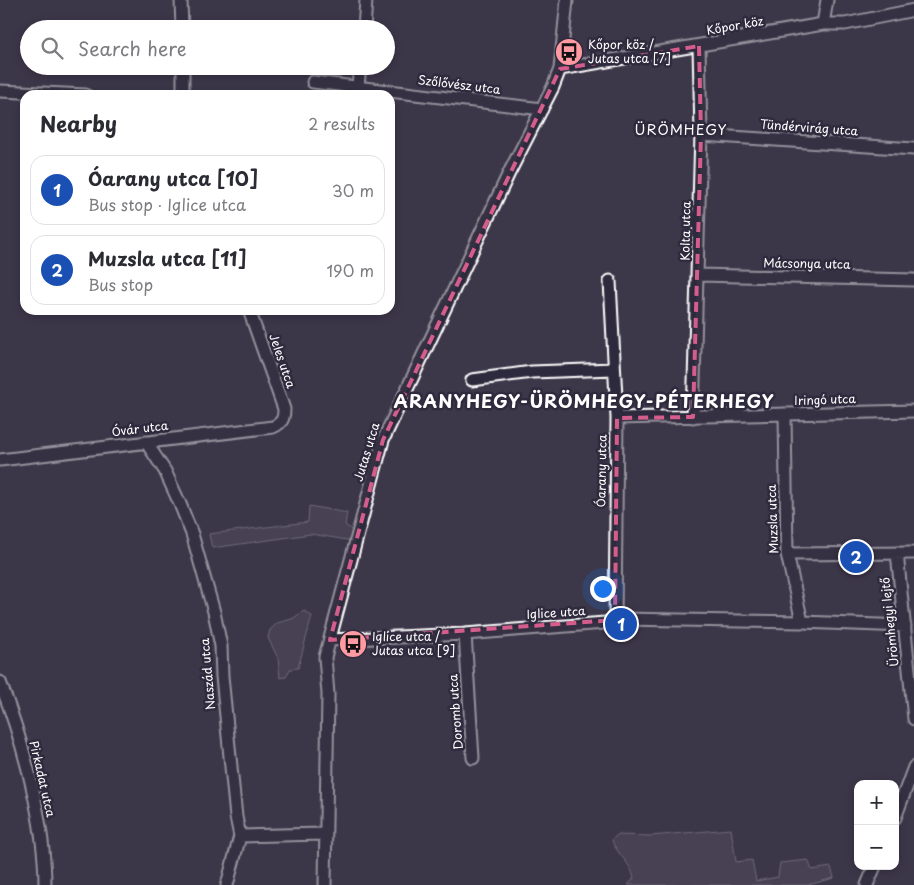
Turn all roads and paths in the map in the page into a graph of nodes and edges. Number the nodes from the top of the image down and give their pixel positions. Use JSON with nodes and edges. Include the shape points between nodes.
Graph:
{"nodes":[{"id":1,"x":181,"y":0,"type":"edge"},
{"id":2,"x":366,"y":0,"type":"edge"},
{"id":3,"x":567,"y":0,"type":"edge"},
{"id":4,"x":827,"y":0,"type":"edge"},
{"id":5,"x":912,"y":7,"type":"edge"},
{"id":6,"x":182,"y":20,"type":"edge"},
{"id":7,"x":365,"y":20,"type":"edge"},
{"id":8,"x":823,"y":24,"type":"junction"},
{"id":9,"x":699,"y":46,"type":"junction"},
{"id":10,"x":560,"y":69,"type":"junction"},
{"id":11,"x":183,"y":75,"type":"edge"},
{"id":12,"x":359,"y":75,"type":"edge"},
{"id":13,"x":313,"y":82,"type":"dead end"},
{"id":14,"x":358,"y":86,"type":"junction"},
{"id":15,"x":183,"y":90,"type":"edge"},
{"id":16,"x":390,"y":90,"type":"edge"},
{"id":17,"x":0,"y":91,"type":"edge"},
{"id":18,"x":395,"y":91,"type":"edge"},
{"id":19,"x":20,"y":92,"type":"edge"},
{"id":20,"x":542,"y":109,"type":"junction"},
{"id":21,"x":701,"y":135,"type":"junction"},
{"id":22,"x":914,"y":149,"type":"edge"},
{"id":23,"x":699,"y":275,"type":"junction"},
{"id":24,"x":914,"y":280,"type":"edge"},
{"id":25,"x":610,"y":281,"type":"dead end"},
{"id":26,"x":251,"y":315,"type":"edge"},
{"id":27,"x":614,"y":369,"type":"junction"},
{"id":28,"x":472,"y":380,"type":"dead end"},
{"id":29,"x":914,"y":411,"type":"edge"},
{"id":30,"x":785,"y":414,"type":"junction"},
{"id":31,"x":693,"y":417,"type":"junction"},
{"id":32,"x":616,"y":418,"type":"junction"},
{"id":33,"x":282,"y":421,"type":"joint"},
{"id":34,"x":146,"y":442,"type":"junction"},
{"id":35,"x":0,"y":460,"type":"edge"},
{"id":36,"x":897,"y":553,"type":"junction"},
{"id":37,"x":914,"y":553,"type":"edge"},
{"id":38,"x":787,"y":554,"type":"junction"},
{"id":39,"x":614,"y":620,"type":"junction"},
{"id":40,"x":802,"y":622,"type":"junction"},
{"id":41,"x":905,"y":626,"type":"junction"},
{"id":42,"x":464,"y":634,"type":"junction"},
{"id":43,"x":330,"y":640,"type":"junction"},
{"id":44,"x":0,"y":682,"type":"edge"},
{"id":45,"x":914,"y":719,"type":"edge"},
{"id":46,"x":473,"y":758,"type":"dead end"},
{"id":47,"x":914,"y":767,"type":"edge"},
{"id":48,"x":899,"y":807,"type":"edge"},
{"id":49,"x":324,"y":834,"type":"junction"},
{"id":50,"x":240,"y":836,"type":"junction"},
{"id":51,"x":873,"y":870,"type":"edge"},
{"id":52,"x":45,"y":885,"type":"edge"},
{"id":53,"x":227,"y":885,"type":"edge"},
{"id":54,"x":325,"y":885,"type":"edge"},
{"id":55,"x":867,"y":885,"type":"edge"}],
"edges":[{"from":1,"to":6,"type":"street"},
{"from":2,"to":7,"type":"street"},
{"from":3,"to":10,"type":"street","name":"Jutas utca"},
{"from":4,"to":8,"type":"street"},
{"from":5,"to":8,"type":"street","name":"Kőpor köz","via":[[845,24]]},
{"from":8,"to":9,"type":"street","name":"Kőpor köz"},
{"from":9,"to":10,"type":"street","name":"Kőpor köz"},
{"from":9,"to":21,"type":"street","name":"Kolta utca"},
{"from":10,"to":20,"type":"street","name":"Jutas utca"},
{"from":11,"to":15,"type":"street"},
{"from":12,"to":14,"type":"street"},
{"from":13,"to":14,"type":"street","name":"Szőlővész utca"},
{"from":14,"to":16,"type":"street","name":"Szőlővész utca"},
{"from":17,"to":19,"type":"street"},
{"from":18,"to":20,"type":"street","name":"Szőlővész utca"},
{"from":20,"to":43,"type":"street","name":"Jutas utca","via":[[383,440]]},
{"from":21,"to":22,"type":"street","name":"Tündérvirág utca"},
{"from":21,"to":23,"type":"street","name":"Kolta utca"},
{"from":23,"to":24,"type":"street","name":"Mácsonya utca"},
{"from":23,"to":31,"type":"street","name":"Kolta utca"},
{"from":25,"to":27,"type":"street","name":"Óarany utca"},
{"from":26,"to":33,"type":"street","name":"Jeles utca","via":[[284,410]]},
{"from":27,"to":28,"type":"street","via":[[532,372]]},
{"from":27,"to":32,"type":"street","name":"Óarany utca"},
{"from":29,"to":30,"type":"street","name":"Iringó utca"},
{"from":30,"to":31,"type":"street","name":"Iringó utca"},
{"from":30,"to":38,"type":"street","name":"Muzsla utca"},
{"from":31,"to":32,"type":"street","name":"Iringó utca"},
{"from":32,"to":39,"type":"street","name":"Óarany utca"},
{"from":33,"to":34,"type":"street","name":"Óvár utca","via":[[273,427]]},
{"from":34,"to":35,"type":"street","name":"Óvár utca"},
{"from":34,"to":50,"type":"street","name":"Naszád utca","via":[[183,510],[214,612],[221,646]]},
{"from":36,"to":37,"type":"street"},
{"from":36,"to":38,"type":"street"},
{"from":36,"to":41,"type":"street","name":"Ürömhegyi lejtő"},
{"from":38,"to":40,"type":"street","name":"Muzsla utca"},
{"from":39,"to":40,"type":"street","name":"Iglice utca"},
{"from":39,"to":42,"type":"street","name":"Iglice utca"},
{"from":40,"to":41,"type":"street","name":"Iglice utca"},
{"from":41,"to":45,"type":"street","name":"Ürömhegyi lejtő"},
{"from":42,"to":43,"type":"street","name":"Iglice utca"},
{"from":42,"to":46,"type":"street","name":"Doromb utca"},
{"from":43,"to":49,"type":"street","name":"Jutas utca","via":[[325,657],[328,694]]},
{"from":44,"to":52,"type":"street","name":"Pirkadat utca","via":[[12,713],[30,787],[44,853]]},
{"from":47,"to":48,"type":"street"},
{"from":49,"to":50,"type":"street"},
{"from":49,"to":54,"type":"street","name":"Jutas utca"},
{"from":50,"to":53,"type":"street","name":"Naszád utca"},
{"from":51,"to":55,"type":"street"}]}
